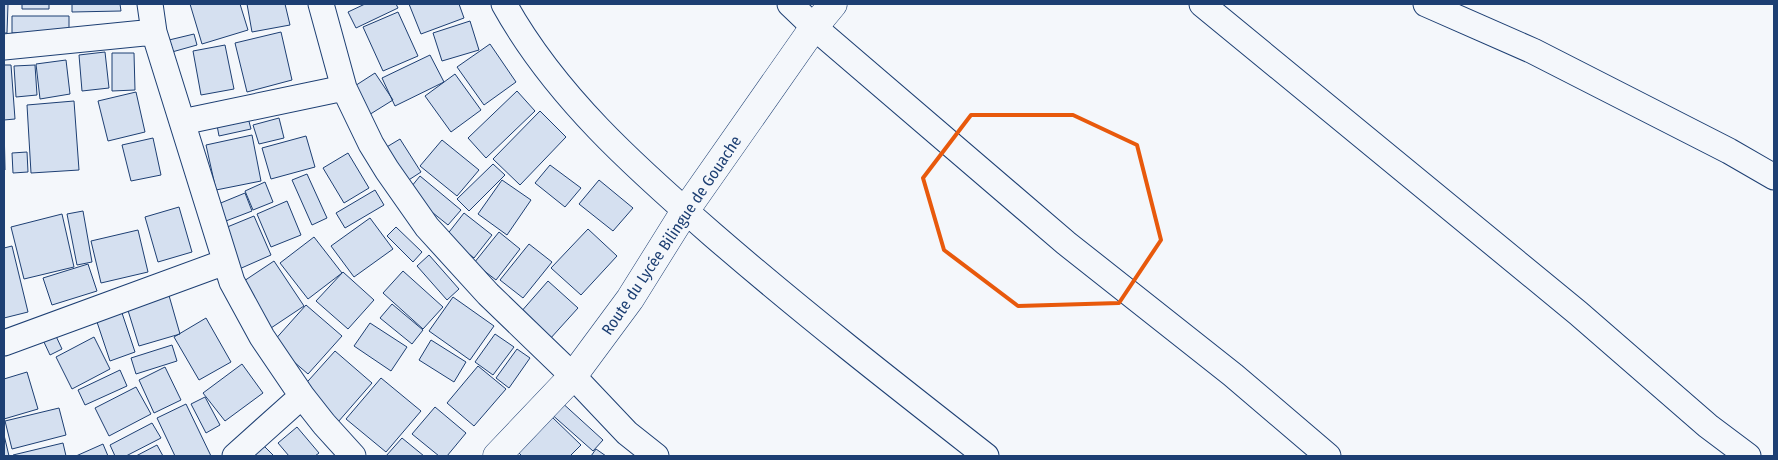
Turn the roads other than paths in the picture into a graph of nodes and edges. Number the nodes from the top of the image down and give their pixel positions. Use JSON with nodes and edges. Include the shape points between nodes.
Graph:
{"nodes":[{"id":1,"x":150,"y":4,"type":"edge"},
{"id":2,"x":321,"y":4,"type":"edge"},
{"id":3,"x":504,"y":4,"type":"edge"},
{"id":4,"x":790,"y":4,"type":"edge"},
{"id":5,"x":834,"y":4,"type":"edge"},
{"id":6,"x":1202,"y":4,"type":"edge"},
{"id":7,"x":1426,"y":4,"type":"edge"},
{"id":8,"x":814,"y":27,"type":"junction"},
{"id":9,"x":154,"y":32,"type":"junction"},
{"id":10,"x":4,"y":47,"type":"edge"},
{"id":11,"x":344,"y":88,"type":"junction"},
{"id":12,"x":182,"y":122,"type":"junction"},
{"id":13,"x":1774,"y":177,"type":"edge"},
{"id":14,"x":685,"y":211,"type":"junction"},
{"id":15,"x":225,"y":262,"type":"junction"},
{"id":16,"x":4,"y":340,"type":"edge"},
{"id":17,"x":573,"y":376,"type":"junction"},
{"id":18,"x":302,"y":396,"type":"junction"},
{"id":19,"x":235,"y":456,"type":"edge"},
{"id":20,"x":353,"y":456,"type":"edge"},
{"id":21,"x":497,"y":456,"type":"edge"},
{"id":22,"x":656,"y":456,"type":"edge"},
{"id":23,"x":986,"y":456,"type":"edge"},
{"id":24,"x":1328,"y":456,"type":"edge"},
{"id":25,"x":1748,"y":456,"type":"edge"}],
"edges":[{"from":1,"to":9,"type":"street"},
{"from":2,"to":11,"type":"street"},
{"from":3,"to":14,"type":"street","via":[[562,89],[590,122]]},
{"from":4,"to":8,"type":"street"},
{"from":5,"to":8,"type":"street","name":"Route du Lycée Bilingue de Gouache"},
{"from":6,"to":25,"type":"street"},
{"from":7,"to":13,"type":"street","via":[[1533,51],[1729,150]]},
{"from":8,"to":14,"type":"street","name":"Route du Lycée Bilingue de Gouache"},
{"from":8,"to":24,"type":"street","via":[[1066,243],[1233,375]]},
{"from":9,"to":10,"type":"street"},
{"from":9,"to":12,"type":"street"},
{"from":11,"to":12,"type":"street"},
{"from":11,"to":17,"type":"street","via":[[371,144],[427,227],[488,294]]},
{"from":12,"to":15,"type":"street"},
{"from":14,"to":17,"type":"street","name":"Route du Lycée Bilingue de Gouache","via":[[630,299]]},
{"from":14,"to":23,"type":"street","via":[[768,283]]},
{"from":15,"to":16,"type":"street"},
{"from":15,"to":18,"type":"street","via":[[232,282],[262,337]]},
{"from":17,"to":21,"type":"street","name":"Route du Lycée Bilingue de Gouache"},
{"from":17,"to":22,"type":"street","via":[[627,433]]},
{"from":18,"to":19,"type":"street"},
{"from":18,"to":20,"type":"street"}]}
